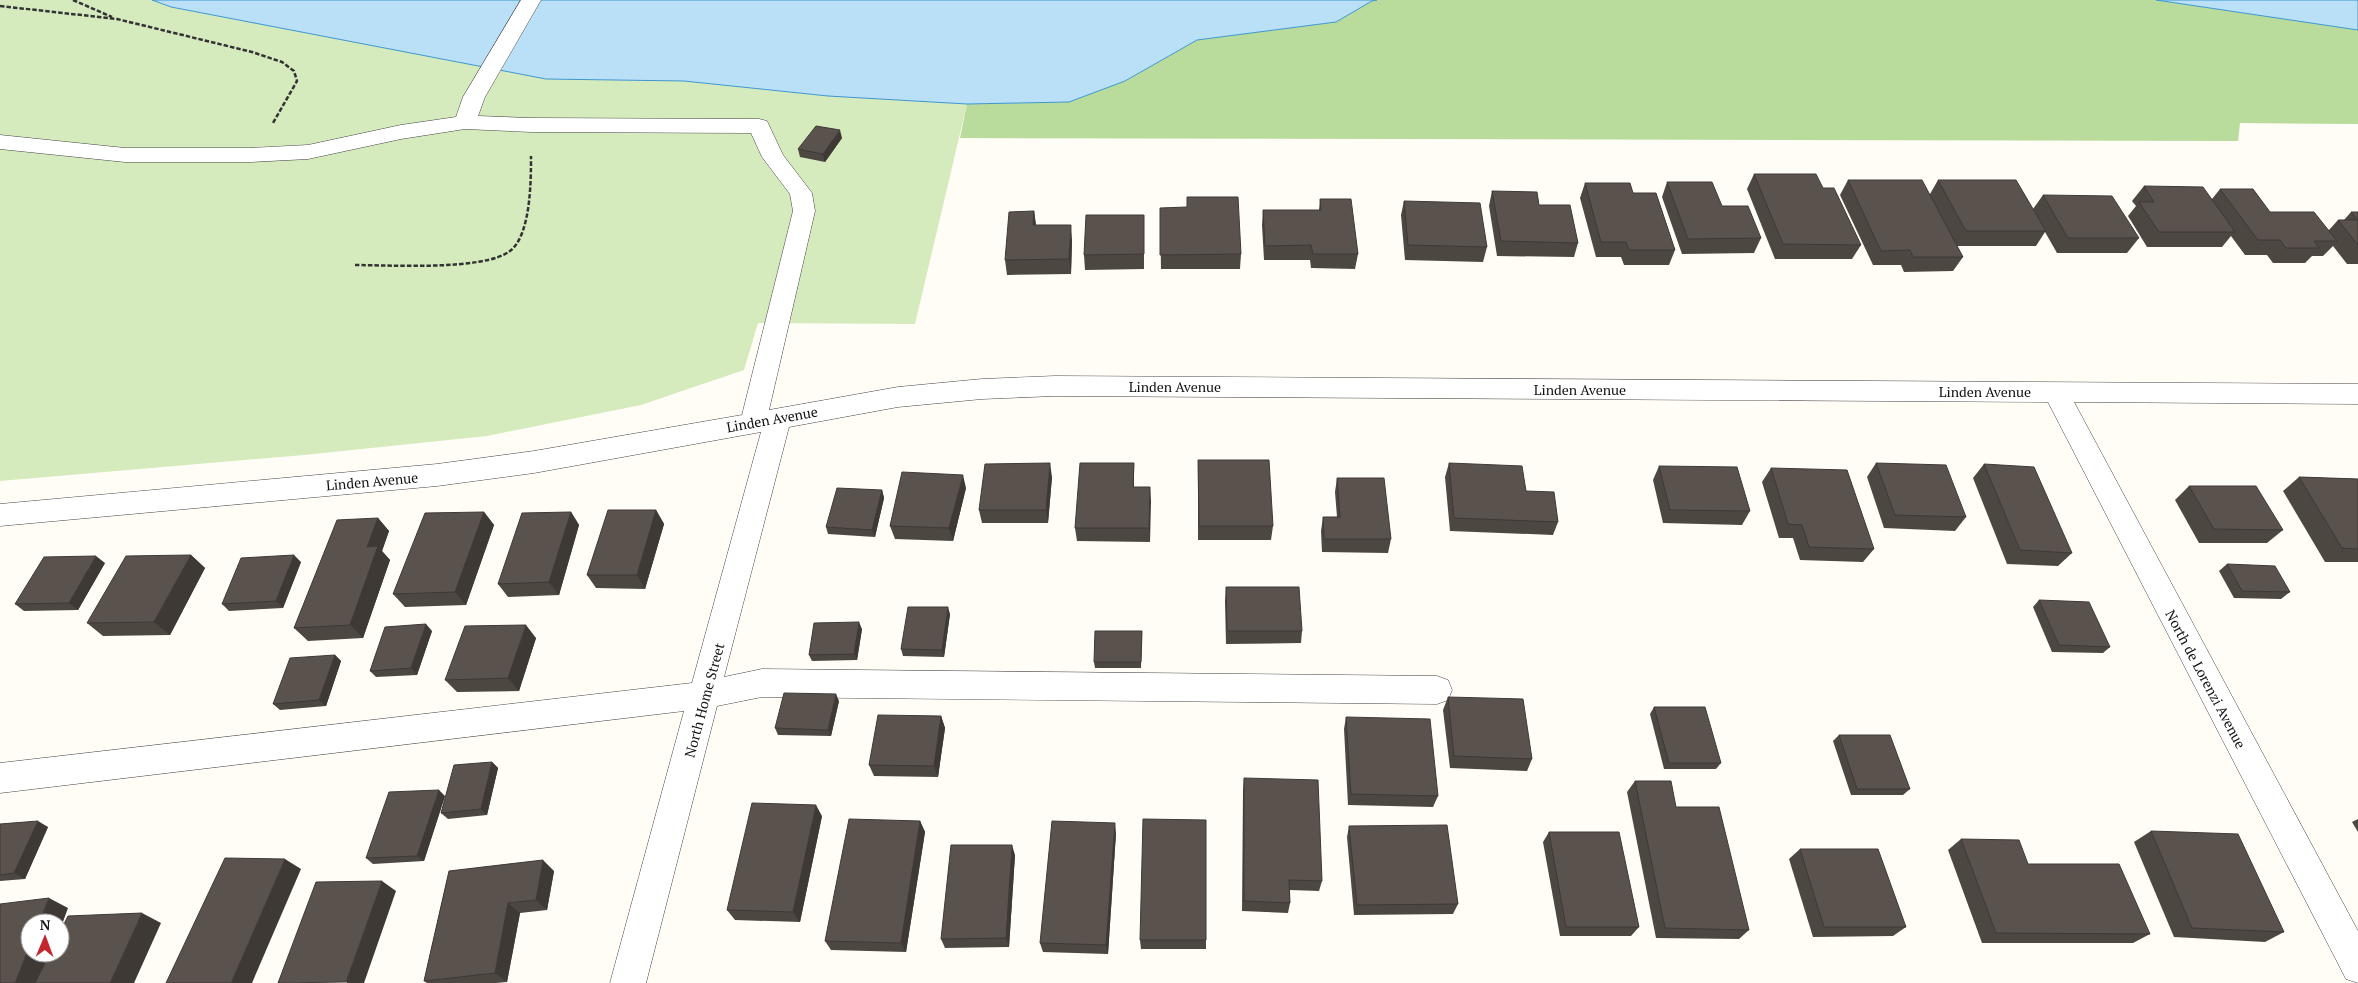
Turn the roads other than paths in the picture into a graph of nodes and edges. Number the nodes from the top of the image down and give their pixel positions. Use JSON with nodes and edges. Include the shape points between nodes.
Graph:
{"nodes":[{"id":1,"x":531,"y":0,"type":"edge"},
{"id":2,"x":465,"y":122,"type":"junction"},
{"id":3,"x":0,"y":142,"type":"edge"},
{"id":4,"x":2055,"y":391,"type":"junction"},
{"id":5,"x":2358,"y":394,"type":"edge"},
{"id":6,"x":766,"y":419,"type":"junction"},
{"id":7,"x":0,"y":516,"type":"edge"},
{"id":8,"x":1436,"y":690,"type":"dead end"},
{"id":9,"x":706,"y":695,"type":"junction"},
{"id":10,"x":0,"y":778,"type":"edge"},
{"id":11,"x":2358,"y":967,"type":"edge"},
{"id":12,"x":628,"y":983,"type":"edge"}],
"edges":[{"from":1,"to":2,"type":"street","via":[[474,97]]},
{"from":2,"to":3,"type":"street","via":[[308,152],[251,155],[125,155]]},
{"from":2,"to":6,"type":"street","name":"North Home Street","via":[[759,126],[773,157],[802,193],[804,212]]},
{"from":4,"to":5,"type":"street","name":"Linden Avenue"},
{"from":4,"to":6,"type":"street","name":"Linden Avenue","via":[[1055,386],[898,397]]},
{"from":4,"to":11,"type":"street","name":"North de Lorenzi Avenue"},
{"from":6,"to":7,"type":"street","name":"Linden Avenue","via":[[534,462],[437,475]]},
{"from":6,"to":9,"type":"street","name":"North Home Street"},
{"from":8,"to":9,"type":"street","via":[[762,683]]},
{"from":9,"to":10,"type":"street"},
{"from":9,"to":12,"type":"street","name":"North Home Street"}]}
